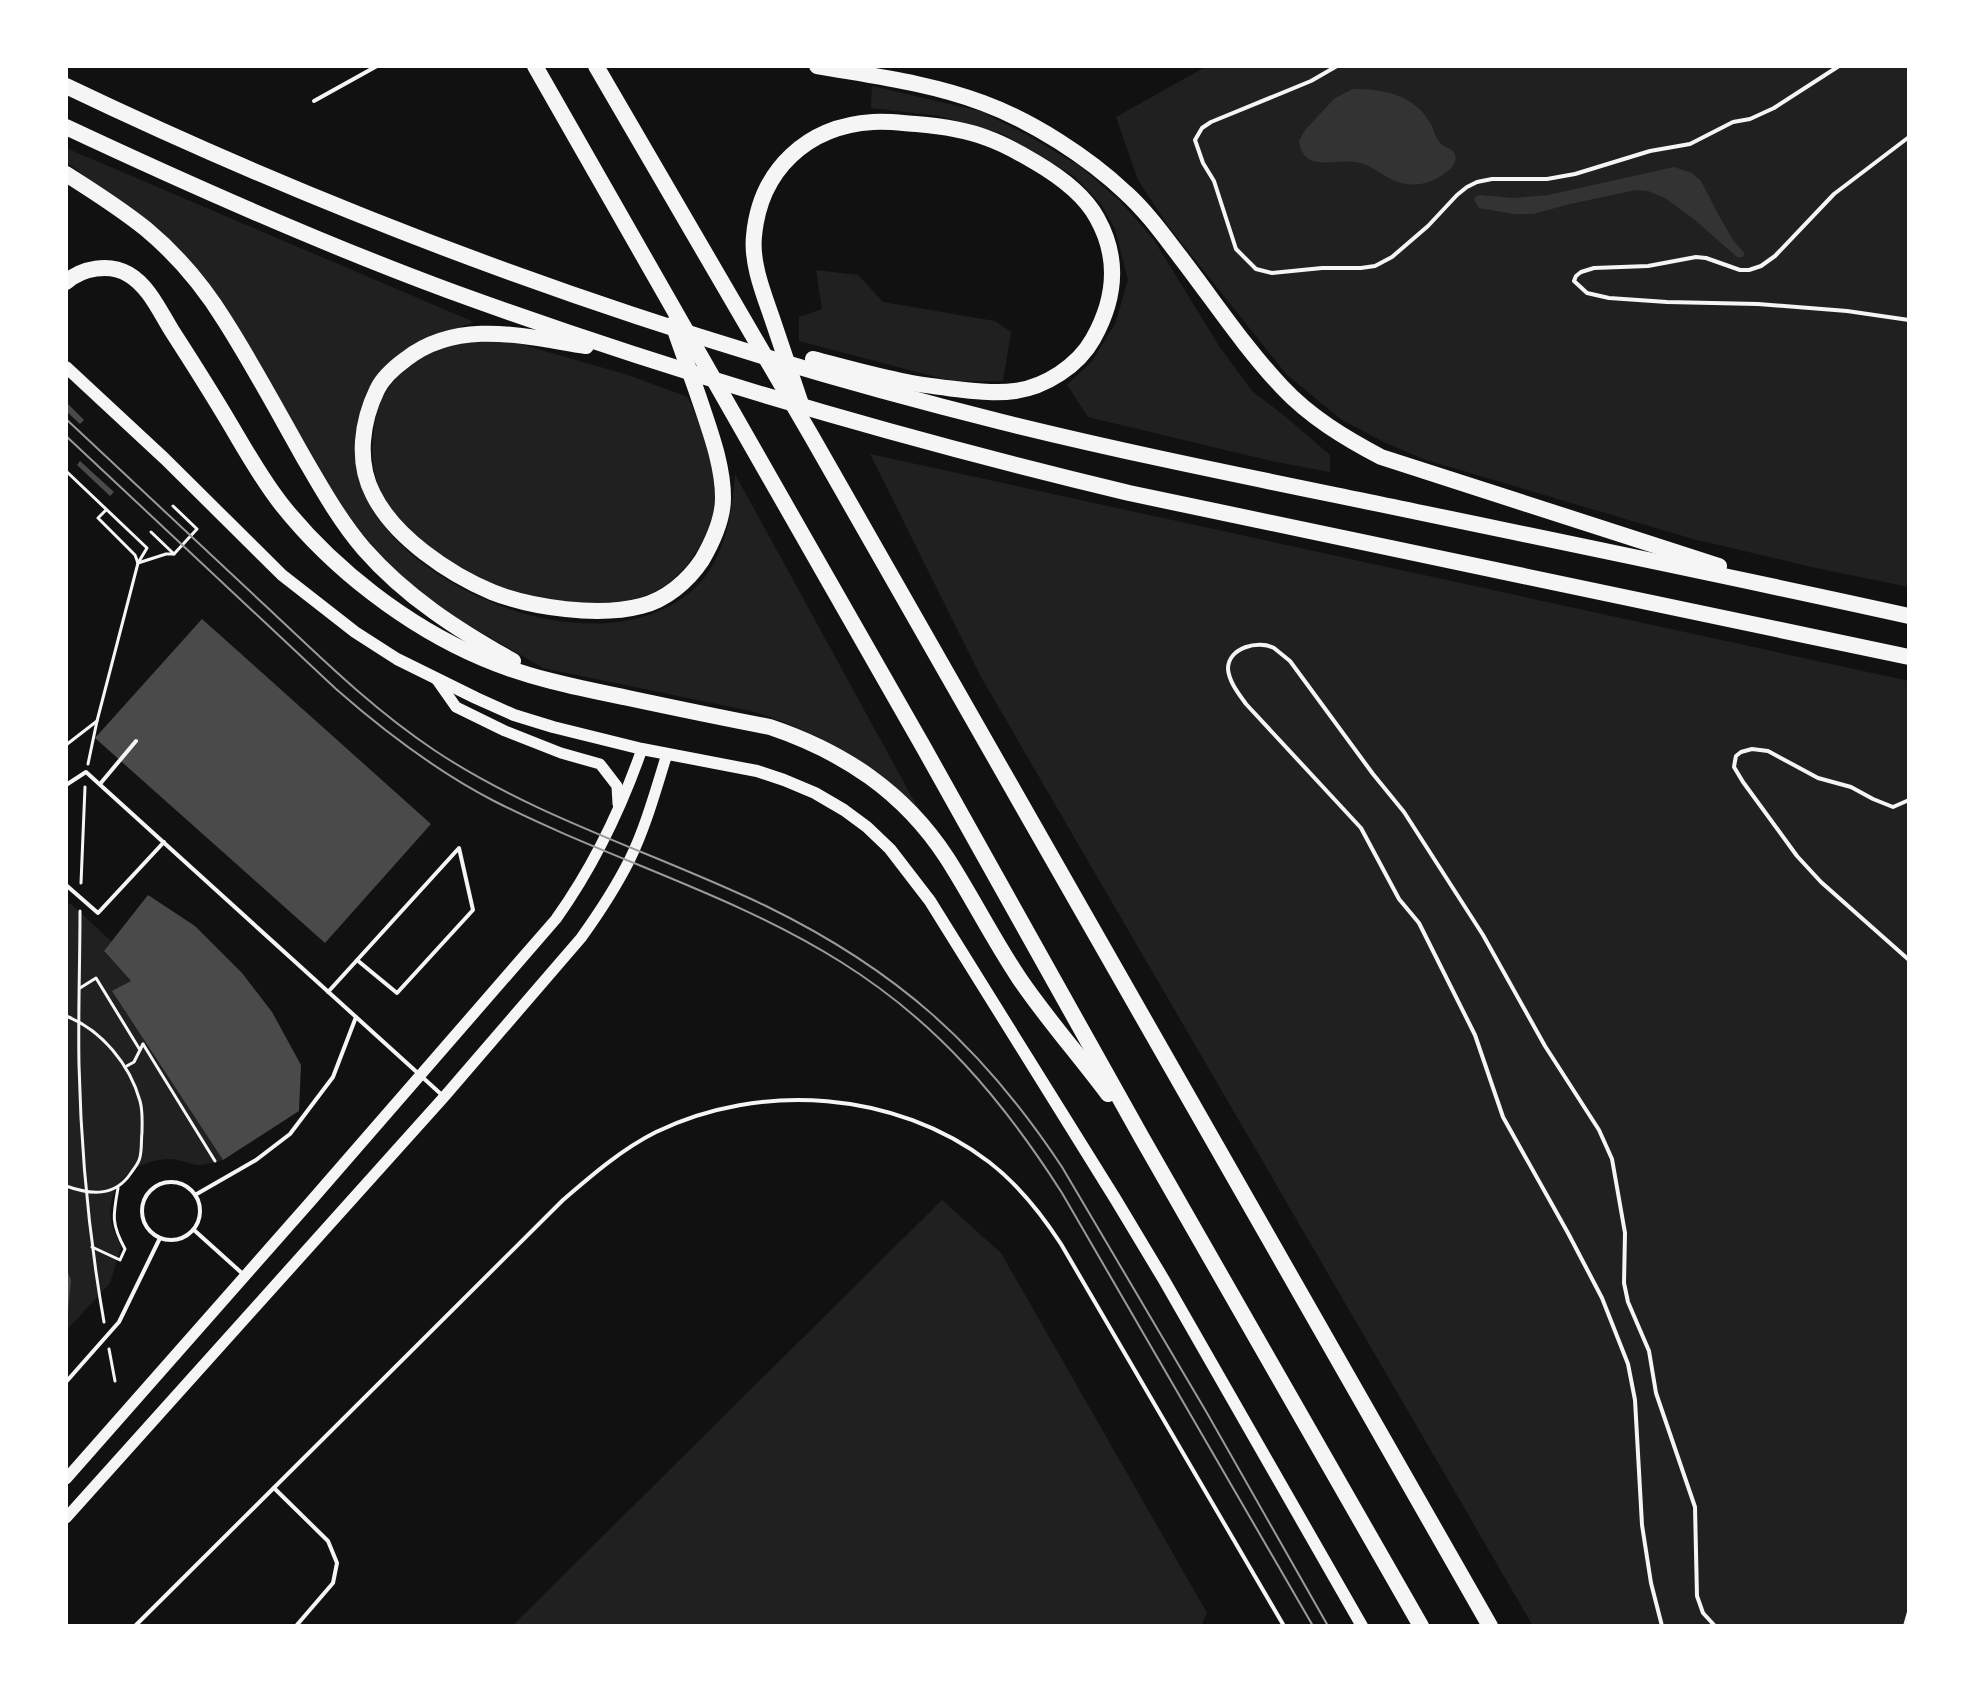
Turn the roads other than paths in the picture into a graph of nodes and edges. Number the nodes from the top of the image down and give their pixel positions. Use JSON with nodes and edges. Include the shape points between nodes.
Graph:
{"nodes":[{"id":1,"x":377,"y":66,"type":"edge"},
{"id":2,"x":535,"y":66,"type":"edge"},
{"id":3,"x":596,"y":66,"type":"edge"},
{"id":4,"x":817,"y":66,"type":"edge"},
{"id":5,"x":1337,"y":66,"type":"edge"},
{"id":6,"x":1839,"y":66,"type":"edge"},
{"id":7,"x":66,"y":86,"type":"edge"},
{"id":8,"x":314,"y":101,"type":"dead end"},
{"id":9,"x":66,"y":127,"type":"edge"},
{"id":10,"x":1909,"y":137,"type":"edge"},
{"id":11,"x":66,"y":174,"type":"edge"},
{"id":12,"x":66,"y":282,"type":"edge"},
{"id":13,"x":660,"y":287,"type":"junction"},
{"id":14,"x":1909,"y":320,"type":"edge"},
{"id":15,"x":627,"y":352,"type":"junction"},
{"id":16,"x":66,"y":367,"type":"edge"},
{"id":17,"x":855,"y":376,"type":"junction"},
{"id":18,"x":812,"y":437,"type":"junction"},
{"id":19,"x":1765,"y":584,"type":"junction"},
{"id":20,"x":1909,"y":616,"type":"edge"},
{"id":21,"x":1909,"y":657,"type":"edge"},
{"id":22,"x":437,"y":680,"type":"junction"},
{"id":23,"x":547,"y":681,"type":"junction"},
{"id":24,"x":136,"y":741,"type":"dead end"},
{"id":25,"x":642,"y":749,"type":"junction"},
{"id":26,"x":667,"y":754,"type":"junction"},
{"id":27,"x":100,"y":784,"type":"junction"},
{"id":28,"x":66,"y":785,"type":"edge"},
{"id":29,"x":1909,"y":800,"type":"edge"},
{"id":30,"x":618,"y":809,"type":"junction"},
{"id":31,"x":164,"y":842,"type":"junction"},
{"id":32,"x":66,"y":885,"type":"edge"},
{"id":33,"x":357,"y":960,"type":"junction"},
{"id":34,"x":1909,"y":960,"type":"edge"},
{"id":35,"x":328,"y":992,"type":"junction"},
{"id":36,"x":356,"y":1017,"type":"junction"},
{"id":37,"x":421,"y":1076,"type":"junction"},
{"id":38,"x":444,"y":1097,"type":"junction"},
{"id":39,"x":1142,"y":1138,"type":"junction"},
{"id":40,"x":195,"y":1195,"type":"junction"},
{"id":41,"x":193,"y":1229,"type":"junction"},
{"id":42,"x":160,"y":1238,"type":"junction"},
{"id":43,"x":246,"y":1276,"type":"junction"},
{"id":44,"x":66,"y":1382,"type":"edge"},
{"id":45,"x":66,"y":1479,"type":"edge"},
{"id":46,"x":274,"y":1488,"type":"junction"},
{"id":47,"x":66,"y":1518,"type":"edge"},
{"id":48,"x":1909,"y":1612,"type":"edge"},
{"id":49,"x":135,"y":1626,"type":"edge"},
{"id":50,"x":296,"y":1626,"type":"edge"},
{"id":51,"x":1284,"y":1626,"type":"edge"},
{"id":52,"x":1362,"y":1626,"type":"edge"},
{"id":53,"x":1421,"y":1626,"type":"edge"},
{"id":54,"x":1490,"y":1626,"type":"edge"},
{"id":55,"x":1662,"y":1626,"type":"edge"},
{"id":56,"x":1715,"y":1626,"type":"edge"},
{"id":57,"x":1905,"y":1626,"type":"edge"}],
"edges":[{"from":1,"to":8,"type":"lane"},
{"from":2,"to":13,"type":"highway"},
{"from":3,"to":18,"type":"highway"},
{"from":4,"to":19,"type":"highway","via":[[923,85],[984,103],[1083,157],[1161,232],[1284,389],[1346,438],[1381,457]]},
{"from":5,"to":6,"type":"lane","via":[[1211,122],[1197,134],[1196,146],[1214,181],[1236,249],[1256,269],[1284,273],[1375,266],[1408,245],[1477,182],[1547,179],[1690,144],[1774,108]]},
{"from":7,"to":17,"type":"highway","via":[[448,250],[675,328]]},
{"from":9,"to":15,"type":"highway","via":[[297,230]]},
{"from":10,"to":14,"type":"lane","via":[[1834,194],[1761,266],[1740,270],[1696,257],[1594,268],[1574,281],[1587,293],[1609,298],[1758,304]]},
{"from":11,"to":23,"type":"highway","via":[[147,230],[202,289],[342,521],[381,567],[454,627]]},
{"from":12,"to":23,"type":"highway","via":[[88,270],[110,268],[144,287],[255,466],[313,540],[408,619],[484,659]]},
{"from":13,"to":15,"type":"highway","via":[[712,435],[723,499],[719,525],[698,566],[664,596],[642,606],[575,611],[493,593],[418,548],[372,494],[364,465],[368,409],[380,384],[416,350],[462,334],[496,332]]},
{"from":13,"to":39,"type":"highway"},
{"from":15,"to":21,"type":"highway","via":[[893,433],[1129,493]]},
{"from":16,"to":22,"type":"main road","via":[[282,575],[355,632]]},
{"from":17,"to":18,"type":"highway","via":[[981,392],[1015,391],[1046,382],[1090,345],[1104,320],[1113,267],[1097,217],[1077,192],[1014,150],[943,126],[873,122],[820,135],[796,150],[766,186],[753,239],[766,300]]},
{"from":17,"to":19,"type":"highway","via":[[998,421],[1137,454]]},
{"from":18,"to":54,"type":"highway"},
{"from":19,"to":20,"type":"highway"},
{"from":22,"to":25,"type":"main road","via":[[514,715]]},
{"from":22,"to":30,"type":"street","via":[[456,707],[505,731],[600,764],[617,786]]},
{"from":23,"to":39,"type":"highway","via":[[770,727],[830,751],[878,783],[904,804],[946,856],[1020,979]]},
{"from":24,"to":27,"type":"lane"},
{"from":25,"to":26,"type":"main road"},
{"from":25,"to":30,"type":"street"},
{"from":26,"to":38,"type":"street","via":[[634,849],[598,914]]},
{"from":26,"to":52,"type":"main road","via":[[757,771],[815,793],[890,849],[938,914],[1164,1280]]},
{"from":27,"to":28,"type":"lane","via":[[86,772]]},
{"from":27,"to":31,"type":"lane"},
{"from":29,"to":34,"type":"lane","via":[[1893,807],[1818,778],[1768,751],[1752,749],[1736,756],[1734,767],[1743,782],[1797,856]]},
{"from":30,"to":37,"type":"street","via":[[587,873],[556,919]]},
{"from":31,"to":32,"type":"lane","via":[[98,913]]},
{"from":31,"to":35,"type":"lane"},
{"from":33,"to":33,"type":"lane","via":[[449,859],[459,848],[473,910],[397,993]]},
{"from":33,"to":35,"type":"lane"},
{"from":35,"to":36,"type":"lane"},
{"from":36,"to":37,"type":"lane"},
{"from":36,"to":40,"type":"lane","via":[[333,1077],[290,1134]]},
{"from":37,"to":38,"type":"lane"},
{"from":37,"to":43,"type":"street"},
{"from":38,"to":47,"type":"street"},
{"from":39,"to":53,"type":"highway"},
{"from":40,"to":41,"type":"lane","via":[[200,1212]]},
{"from":40,"to":42,"type":"lane","via":[[172,1181],[146,1195],[145,1225]]},
{"from":41,"to":42,"type":"lane","via":[[178,1239]]},
{"from":41,"to":43,"type":"lane"},
{"from":42,"to":44,"type":"lane","via":[[119,1322]]},
{"from":43,"to":45,"type":"street"},
{"from":46,"to":49,"type":"lane"},
{"from":46,"to":50,"type":"lane","via":[[328,1541],[337,1563],[333,1583]]},
{"from":46,"to":51,"type":"lane","via":[[563,1200],[622,1152],[690,1118],[726,1108],[764,1101],[836,1102],[878,1109],[956,1140],[990,1162],[1041,1213]]},
{"from":48,"to":57,"type":"lane"},
{"from":55,"to":56,"type":"lane","via":[[1642,1525],[1635,1400],[1628,1364],[1602,1298],[1503,1117],[1475,1035],[1419,923],[1399,899],[1361,828],[1237,691],[1228,671],[1239,650],[1272,647],[1290,661],[1404,812],[1599,1130],[1612,1159],[1625,1233],[1628,1302],[1649,1351],[1656,1393],[1695,1507],[1697,1596]]}]}
